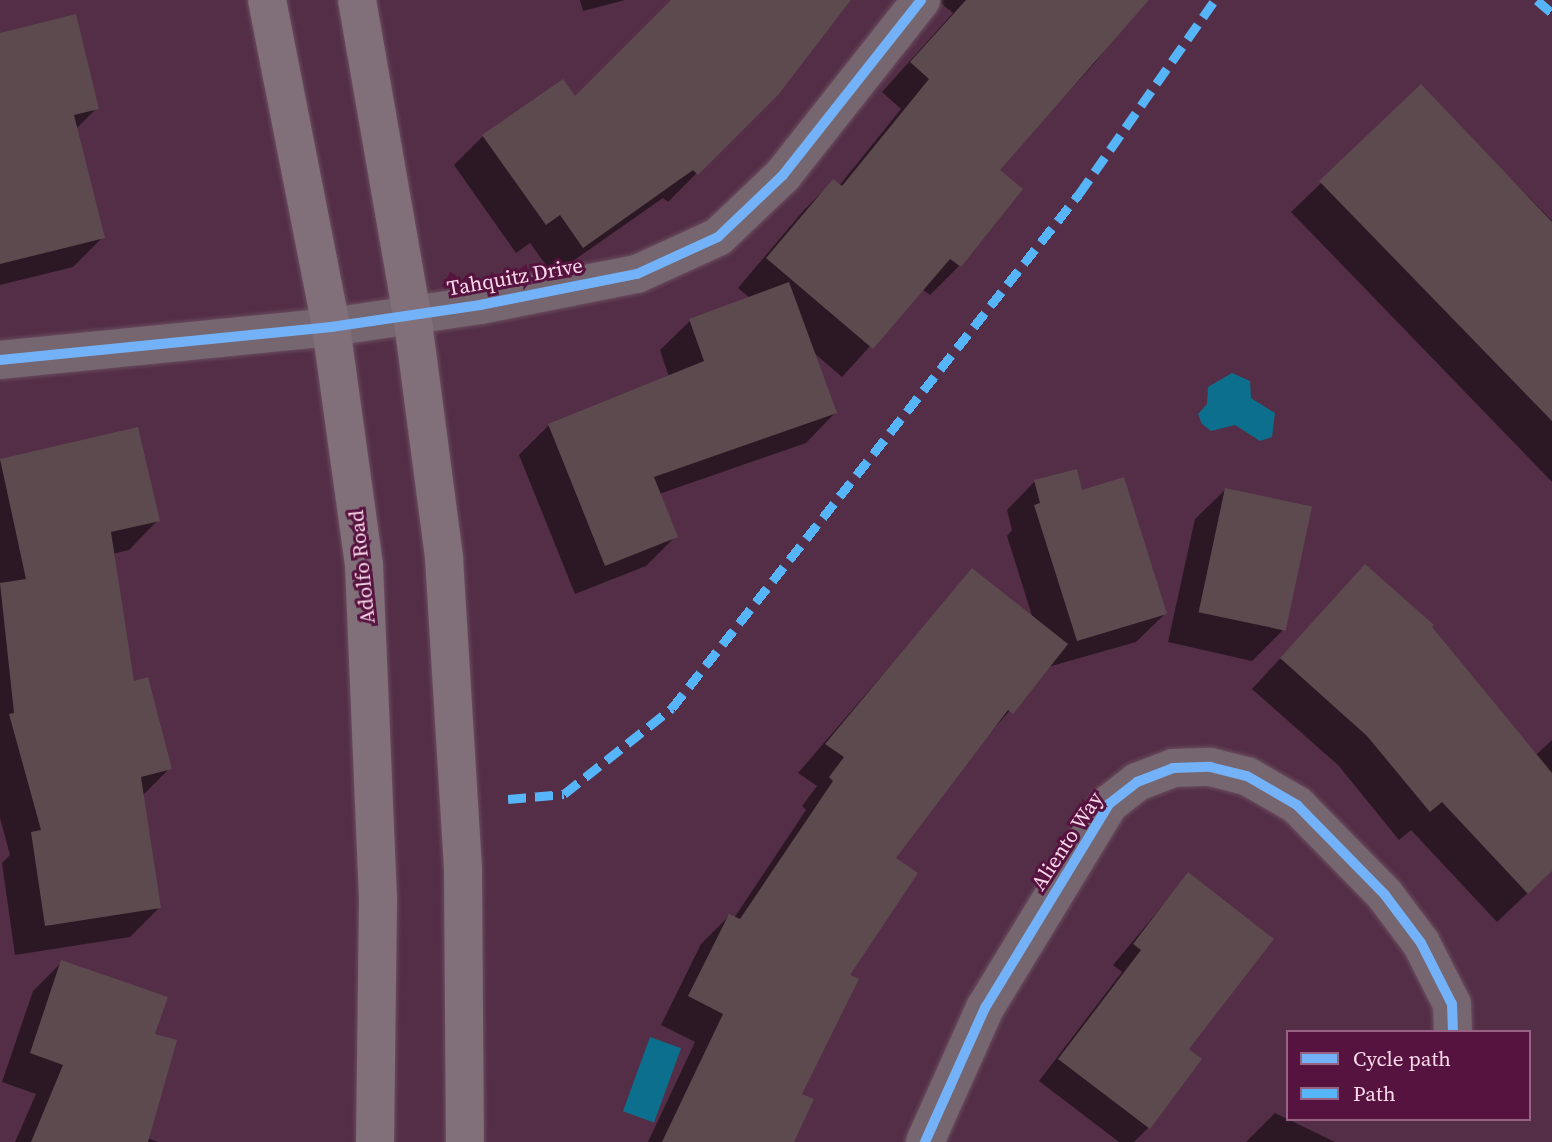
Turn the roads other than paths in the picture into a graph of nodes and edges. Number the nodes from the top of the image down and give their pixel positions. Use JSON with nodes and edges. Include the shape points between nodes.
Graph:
{"nodes":[{"id":1,"x":267,"y":0,"type":"edge"},
{"id":2,"x":357,"y":0,"type":"edge"},
{"id":3,"x":921,"y":0,"type":"edge"},
{"id":4,"x":412,"y":314,"type":"junction"},
{"id":5,"x":331,"y":327,"type":"junction"},
{"id":6,"x":0,"y":360,"type":"edge"},
{"id":7,"x":1453,"y":1030,"type":"edge"},
{"id":8,"x":374,"y":1142,"type":"edge"},
{"id":9,"x":465,"y":1142,"type":"edge"},
{"id":10,"x":925,"y":1142,"type":"edge"}],
"edges":[{"from":1,"to":5,"type":"main road","name":"Adolfo Road"},
{"from":2,"to":4,"type":"main road"},
{"from":3,"to":4,"type":"street","name":"Tahquitz Drive","via":[[783,175],[718,237],[637,274]]},
{"from":4,"to":5,"type":"street","name":"Tahquitz Drive"},
{"from":4,"to":9,"type":"main road","via":[[444,558],[463,869]]},
{"from":5,"to":6,"type":"street","name":"Tahquitz Drive"},
{"from":5,"to":8,"type":"main road","name":"Adolfo Road","via":[[364,565],[374,727],[378,899]]},
{"from":7,"to":10,"type":"street","name":"Aliento Way","via":[[1452,1004],[1421,943],[1385,895],[1297,805],[1247,776],[1210,767],[1172,768],[1137,782],[1109,804],[985,1008]]}]}
